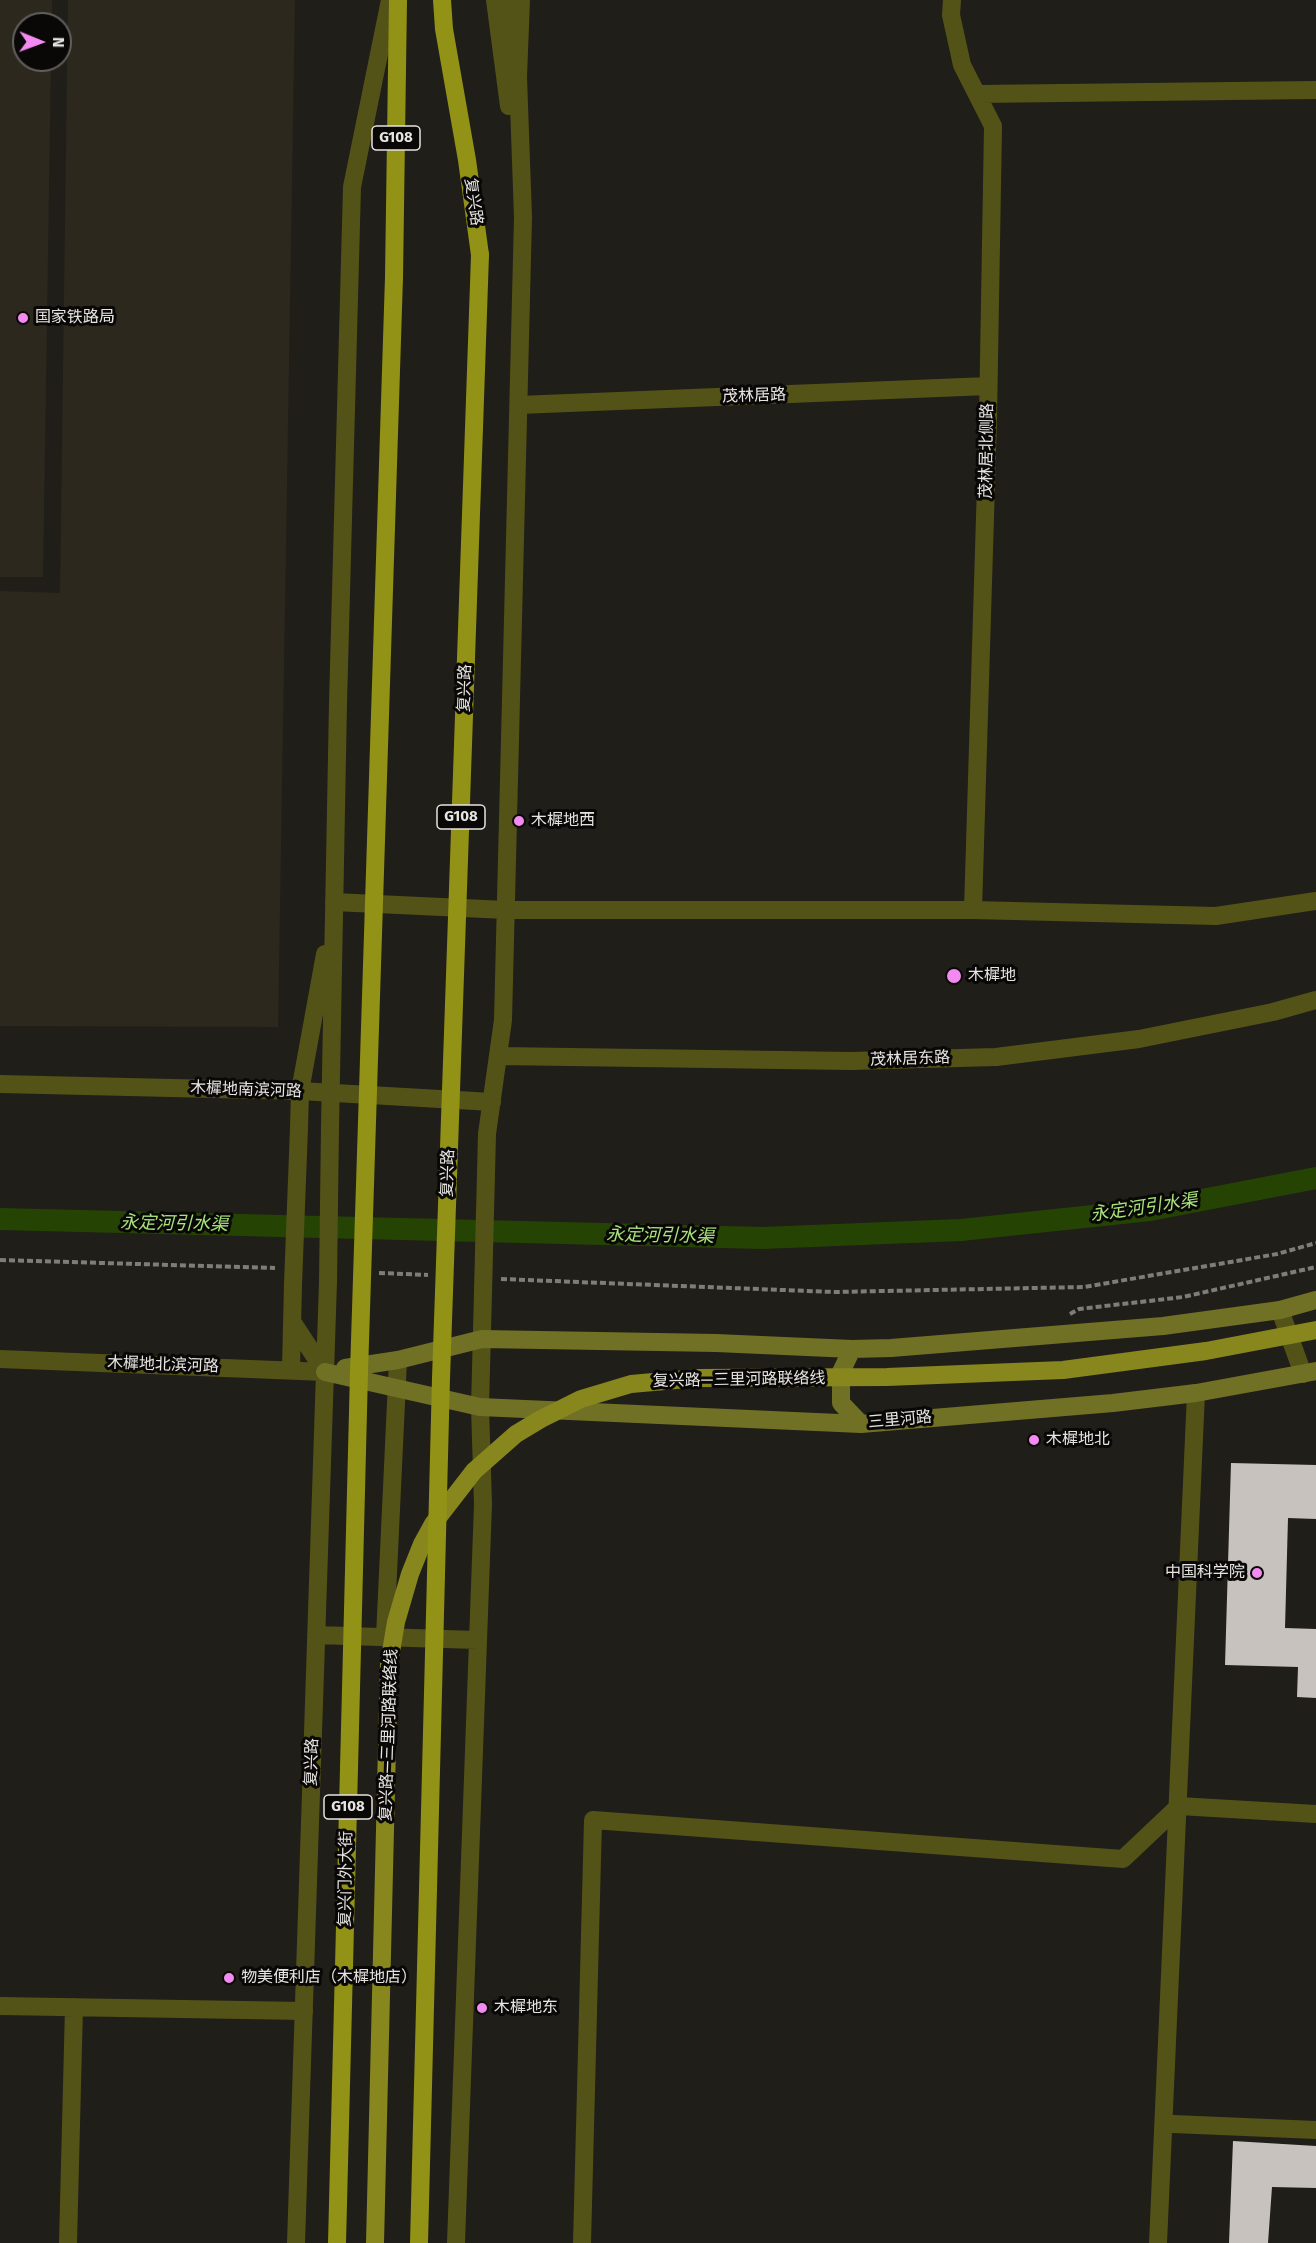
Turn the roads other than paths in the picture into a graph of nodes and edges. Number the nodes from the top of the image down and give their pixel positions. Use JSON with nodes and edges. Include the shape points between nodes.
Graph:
{"nodes":[{"id":1,"x":390,"y":0,"type":"edge"},
{"id":2,"x":398,"y":0,"type":"edge"},
{"id":3,"x":442,"y":0,"type":"edge"},
{"id":4,"x":495,"y":0,"type":"edge"},
{"id":5,"x":510,"y":0,"type":"edge"},
{"id":6,"x":521,"y":0,"type":"edge"},
{"id":7,"x":952,"y":0,"type":"edge"},
{"id":8,"x":518,"y":76,"type":"junction"},
{"id":9,"x":1316,"y":90,"type":"edge"},
{"id":10,"x":978,"y":94,"type":"junction"},
{"id":11,"x":523,"y":217,"type":"junction"},
{"id":12,"x":988,"y":386,"type":"junction"},
{"id":13,"x":519,"y":405,"type":"junction"},
{"id":14,"x":1316,"y":901,"type":"edge"},
{"id":15,"x":334,"y":903,"type":"junction"},
{"id":16,"x":506,"y":910,"type":"junction"},
{"id":17,"x":973,"y":910,"type":"junction"},
{"id":18,"x":1316,"y":1000,"type":"edge"},
{"id":19,"x":499,"y":1056,"type":"junction"},
{"id":20,"x":0,"y":1084,"type":"edge"},
{"id":21,"x":300,"y":1091,"type":"junction"},
{"id":22,"x":332,"y":1095,"type":"junction"},
{"id":23,"x":492,"y":1102,"type":"junction"},
{"id":24,"x":1316,"y":1300,"type":"edge"},
{"id":25,"x":1280,"y":1310,"type":"junction"},
{"id":26,"x":293,"y":1323,"type":"junction"},
{"id":27,"x":1316,"y":1330,"type":"edge"},
{"id":28,"x":482,"y":1339,"type":"junction"},
{"id":29,"x":852,"y":1349,"type":"junction"},
{"id":30,"x":0,"y":1359,"type":"edge"},
{"id":31,"x":398,"y":1360,"type":"junction"},
{"id":32,"x":291,"y":1369,"type":"junction"},
{"id":33,"x":325,"y":1371,"type":"junction"},
{"id":34,"x":1309,"y":1372,"type":"edge"},
{"id":35,"x":397,"y":1388,"type":"junction"},
{"id":36,"x":1196,"y":1393,"type":"junction"},
{"id":37,"x":480,"y":1407,"type":"junction"},
{"id":38,"x":861,"y":1424,"type":"junction"},
{"id":39,"x":316,"y":1635,"type":"junction"},
{"id":40,"x":385,"y":1637,"type":"junction"},
{"id":41,"x":477,"y":1640,"type":"junction"},
{"id":42,"x":1179,"y":1806,"type":"junction"},
{"id":43,"x":1316,"y":1814,"type":"edge"},
{"id":44,"x":0,"y":2006,"type":"edge"},
{"id":45,"x":74,"y":2007,"type":"junction"},
{"id":46,"x":304,"y":2011,"type":"junction"},
{"id":47,"x":1173,"y":2124,"type":"dead end"},
{"id":48,"x":1316,"y":2130,"type":"edge"},
{"id":49,"x":68,"y":2243,"type":"edge"},
{"id":50,"x":296,"y":2243,"type":"edge"},
{"id":51,"x":337,"y":2243,"type":"edge"},
{"id":52,"x":375,"y":2243,"type":"edge"},
{"id":53,"x":419,"y":2243,"type":"edge"},
{"id":54,"x":456,"y":2243,"type":"edge"},
{"id":55,"x":582,"y":2243,"type":"edge"},
{"id":56,"x":1158,"y":2243,"type":"edge"}],
"edges":[{"from":1,"to":15,"type":"street","via":[[352,187]]},
{"from":2,"to":51,"type":"highway","name":"复兴门外大街","number":"G108","bridge":true,"via":[[394,277],[359,1372]]},
{"from":3,"to":53,"type":"highway","name":"复兴路","number":"G108","bridge":true,"via":[[480,255],[441,1378]]},
{"from":4,"to":11,"type":"street"},
{"from":5,"to":8,"type":"street"},
{"from":6,"to":8,"type":"street"},
{"from":7,"to":10,"type":"street","name":"茂林居北侧路","via":[[951,15],[962,65]]},
{"from":8,"to":11,"type":"street"},
{"from":9,"to":10,"type":"street"},
{"from":10,"to":12,"type":"street","name":"茂林居北侧路","via":[[993,126]]},
{"from":11,"to":13,"type":"street"},
{"from":12,"to":13,"type":"street","name":"茂林居路"},
{"from":12,"to":17,"type":"street","name":"茂林居北侧路"},
{"from":13,"to":16,"type":"street"},
{"from":14,"to":17,"type":"street","via":[[1216,916]]},
{"from":15,"to":16,"type":"street"},
{"from":15,"to":21,"type":"street"},
{"from":15,"to":22,"type":"street"},
{"from":16,"to":17,"type":"street"},
{"from":16,"to":19,"type":"street"},
{"from":18,"to":19,"type":"street","name":"茂林居东路","via":[[1139,1039],[996,1057],[851,1061]]},
{"from":19,"to":23,"type":"street"},
{"from":20,"to":21,"type":"street","name":"木樨地南滨河路"},
{"from":21,"to":22,"type":"street","name":"木樨地南滨河路"},
{"from":21,"to":26,"type":"street","bridge":true},
{"from":22,"to":23,"type":"street","name":"木樨地南滨河路"},
{"from":22,"to":33,"type":"street","name":"复兴路","bridge":true},
{"from":23,"to":28,"type":"street","bridge":true,"via":[[487,1134]]},
{"from":24,"to":25,"type":"main road"},
{"from":25,"to":29,"type":"main road","via":[[1163,1326]]},
{"from":25,"to":34,"type":"street"},
{"from":26,"to":32,"type":"street"},
{"from":26,"to":33,"type":"street"},
{"from":27,"to":52,"type":"main road","name":"复兴路—三里河路联络线","bridge":true,"via":[[1206,1352],[1063,1370],[909,1377],[698,1378],[631,1384],[581,1399],[541,1419],[516,1434],[474,1471],[422,1544],[396,1622],[389,1664]]},
{"from":28,"to":29,"type":"main road"},
{"from":28,"to":31,"type":"main road"},
{"from":28,"to":37,"type":"street"},
{"from":29,"to":38,"type":"main road","via":[[841,1372],[841,1403]]},
{"from":30,"to":32,"type":"street","name":"木樨地北滨河路"},
{"from":31,"to":33,"type":"main road"},
{"from":31,"to":35,"type":"street"},
{"from":32,"to":33,"type":"street","name":"木樨地北滨河路"},
{"from":33,"to":35,"type":"main road","name":"三里河路"},
{"from":33,"to":39,"type":"street","name":"复兴路"},
{"from":34,"to":36,"type":"main road","name":"三里河路"},
{"from":35,"to":37,"type":"main road","name":"三里河路"},
{"from":35,"to":40,"type":"street"},
{"from":36,"to":38,"type":"main road","name":"三里河路"},
{"from":36,"to":42,"type":"street"},
{"from":37,"to":38,"type":"main road","name":"三里河路"},
{"from":37,"to":41,"type":"street","via":[[483,1504]]},
{"from":39,"to":40,"type":"street"},
{"from":39,"to":46,"type":"street","name":"复兴路"},
{"from":40,"to":41,"type":"street"},
{"from":41,"to":54,"type":"street"},
{"from":42,"to":43,"type":"street"},
{"from":42,"to":55,"type":"street","via":[[1123,1859],[593,1820]]},
{"from":42,"to":56,"type":"street"},
{"from":44,"to":45,"type":"street"},
{"from":45,"to":46,"type":"street"},
{"from":45,"to":49,"type":"street"},
{"from":46,"to":50,"type":"street","name":"复兴路"},
{"from":47,"to":48,"type":"street"}]}
